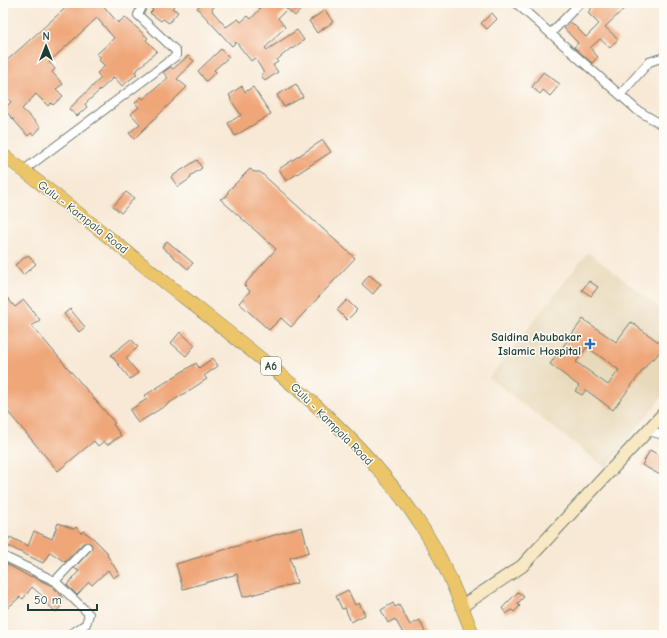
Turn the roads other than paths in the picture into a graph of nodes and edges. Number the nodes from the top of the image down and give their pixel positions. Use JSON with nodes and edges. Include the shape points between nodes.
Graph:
{"nodes":[{"id":1,"x":144,"y":3,"type":"edge"},
{"id":2,"x":516,"y":3,"type":"edge"},
{"id":3,"x":580,"y":3,"type":"edge"},
{"id":4,"x":551,"y":33,"type":"junction"},
{"id":5,"x":664,"y":57,"type":"edge"},
{"id":6,"x":620,"y":95,"type":"junction"},
{"id":7,"x":664,"y":126,"type":"edge"},
{"id":8,"x":3,"y":154,"type":"edge"},
{"id":9,"x":24,"y":170,"type":"junction"},
{"id":10,"x":664,"y":413,"type":"edge"},
{"id":11,"x":648,"y":431,"type":"junction"},
{"id":12,"x":664,"y":435,"type":"edge"},
{"id":13,"x":86,"y":547,"type":"dead end"},
{"id":14,"x":3,"y":556,"type":"edge"},
{"id":15,"x":55,"y":581,"type":"junction"},
{"id":16,"x":462,"y":606,"type":"junction"},
{"id":17,"x":69,"y":635,"type":"edge"},
{"id":18,"x":473,"y":635,"type":"edge"}],
"edges":[{"from":1,"to":9,"type":"street","via":[[138,15],[176,51],[176,56]]},
{"from":2,"to":4,"type":"street"},
{"from":3,"to":4,"type":"street"},
{"from":4,"to":6,"type":"street"},
{"from":5,"to":6,"type":"street","via":[[649,62]]},
{"from":6,"to":7,"type":"street","via":[[637,110]]},
{"from":8,"to":9,"type":"main road","name":"Gulu - Kampala Road","number":"A6"},
{"from":9,"to":16,"type":"main road","name":"Gulu - Kampala Road","number":"A6","via":[[260,357],[343,431],[382,474],[417,519],[432,542]]},
{"from":10,"to":11,"type":"street"},
{"from":11,"to":12,"type":"street"},
{"from":11,"to":16,"type":"street","via":[[522,566]]},
{"from":13,"to":15,"type":"street"},
{"from":14,"to":15,"type":"street"},
{"from":15,"to":17,"type":"street","via":[[89,614],[86,624]]},
{"from":16,"to":18,"type":"main road","name":"Gulu - Kampala Road","number":"A6"}]}
